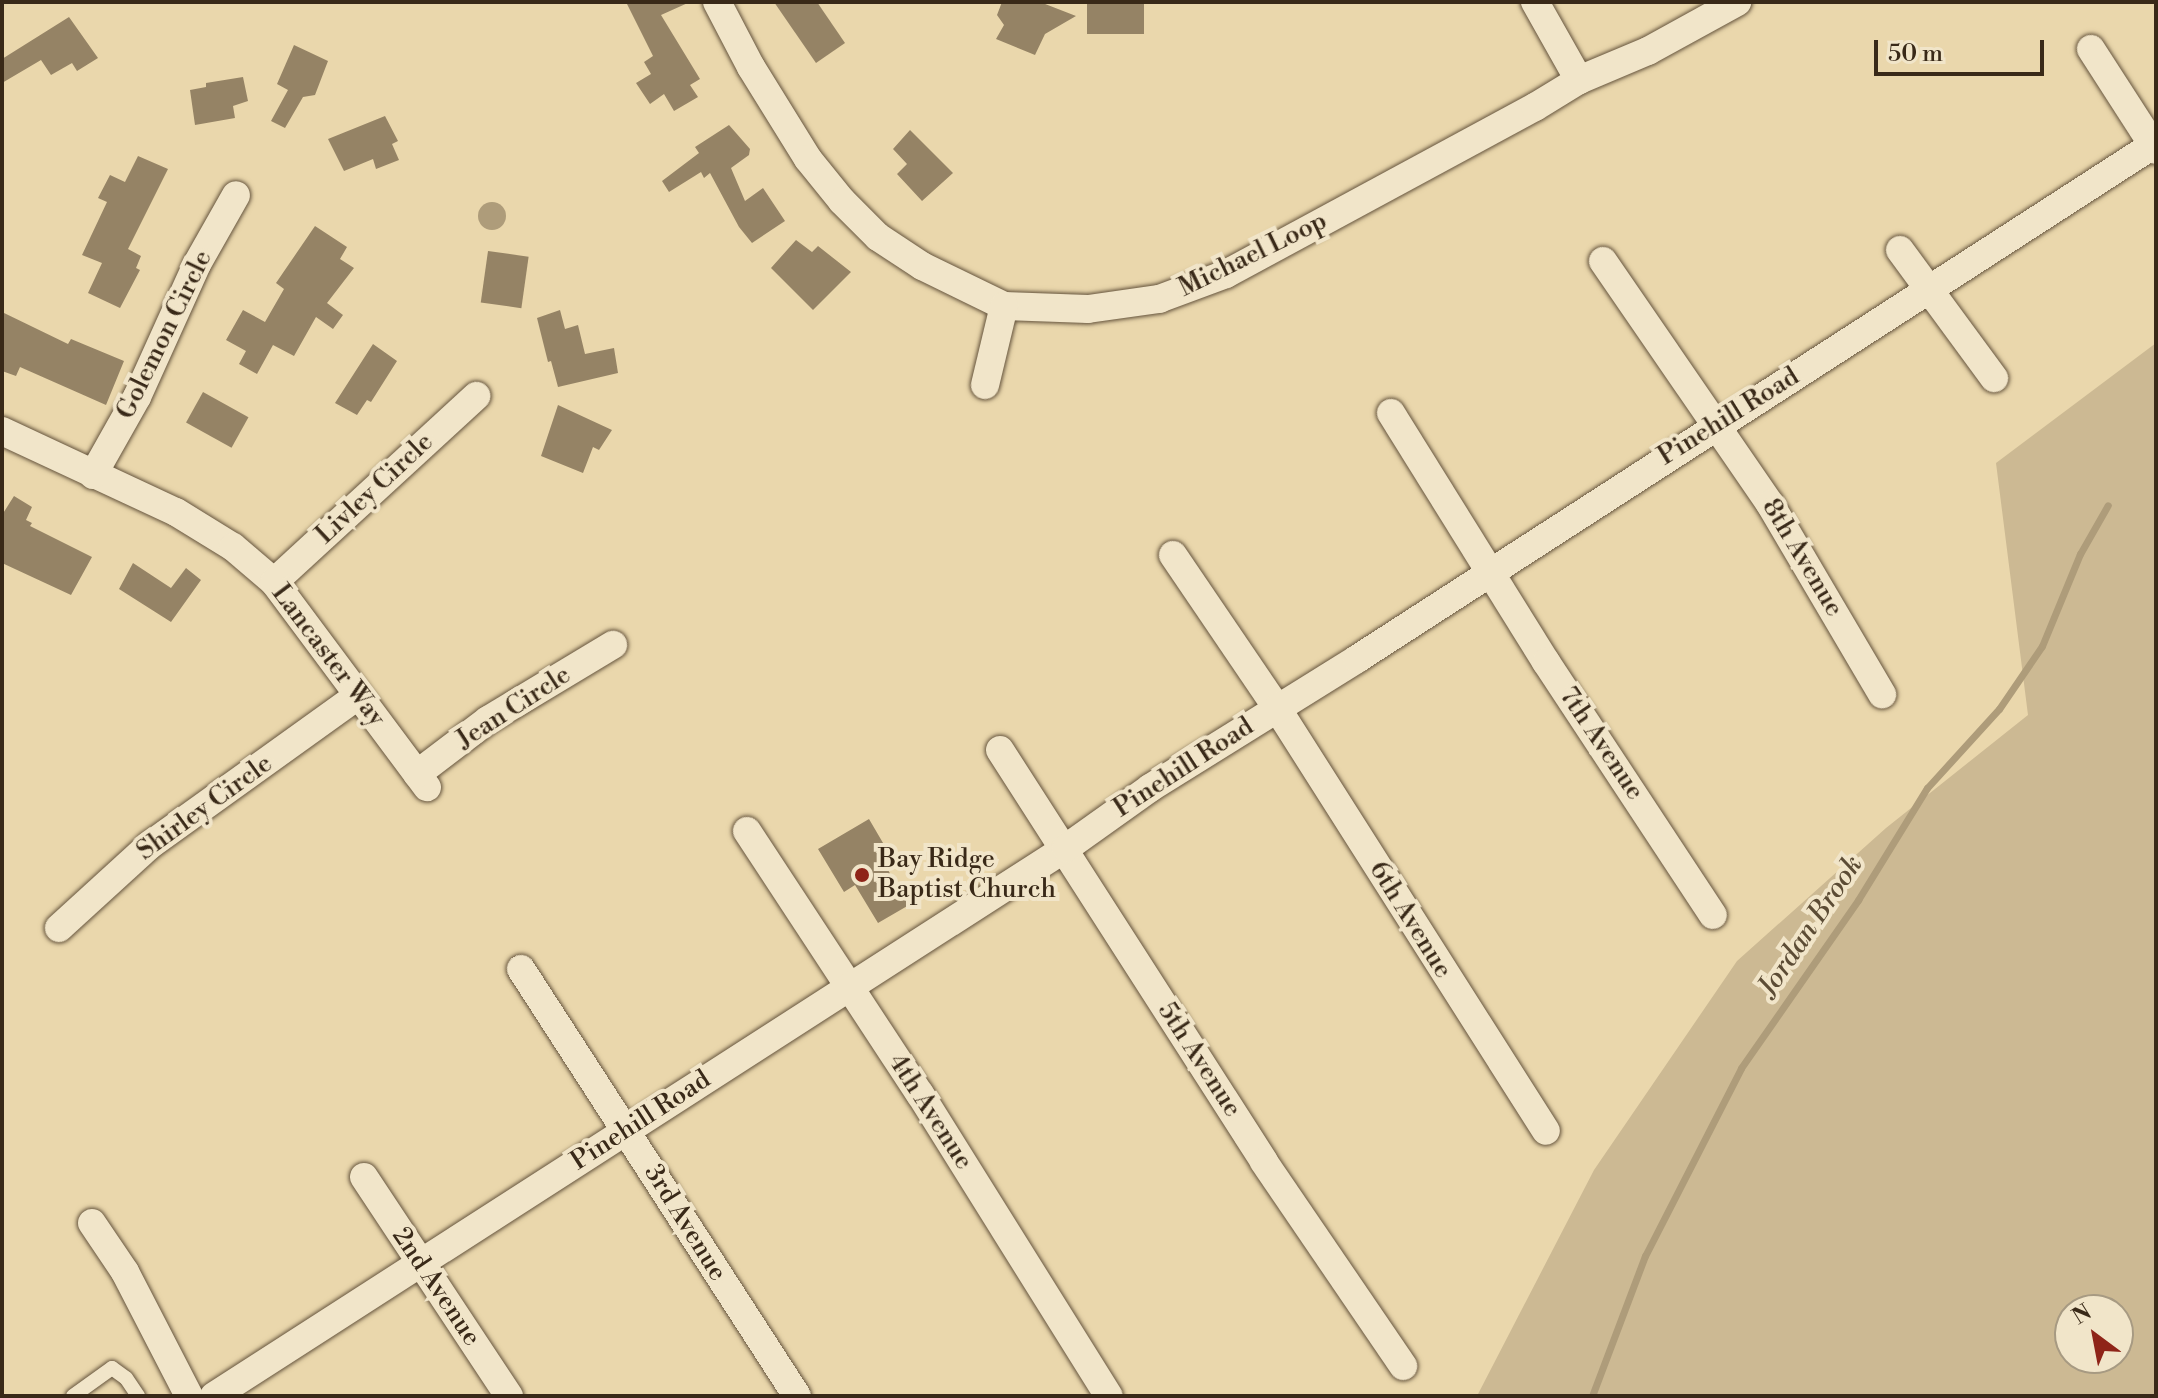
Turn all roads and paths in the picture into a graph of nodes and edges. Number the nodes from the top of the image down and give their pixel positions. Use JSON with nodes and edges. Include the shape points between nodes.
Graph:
{"nodes":[{"id":1,"x":717,"y":2,"type":"edge"},
{"id":2,"x":1535,"y":2,"type":"edge"},
{"id":3,"x":1737,"y":2,"type":"edge"},
{"id":4,"x":2091,"y":49,"type":"dead end"},
{"id":5,"x":1579,"y":80,"type":"junction"},
{"id":6,"x":2155,"y":146,"type":"edge"},
{"id":7,"x":236,"y":195,"type":"dead end"},
{"id":8,"x":1900,"y":250,"type":"dead end"},
{"id":9,"x":1603,"y":261,"type":"dead end"},
{"id":10,"x":1927,"y":289,"type":"junction"},
{"id":11,"x":1004,"y":306,"type":"junction"},
{"id":12,"x":1994,"y":378,"type":"dead end"},
{"id":13,"x":985,"y":385,"type":"dead end"},
{"id":14,"x":476,"y":396,"type":"dead end"},
{"id":15,"x":1391,"y":413,"type":"dead end"},
{"id":16,"x":1715,"y":426,"type":"junction"},
{"id":17,"x":2,"y":431,"type":"edge"},
{"id":18,"x":93,"y":475,"type":"junction"},
{"id":19,"x":1173,"y":555,"type":"dead end"},
{"id":20,"x":1490,"y":573,"type":"junction"},
{"id":21,"x":274,"y":582,"type":"junction"},
{"id":22,"x":613,"y":645,"type":"dead end"},
{"id":23,"x":1882,"y":694,"type":"dead end"},
{"id":24,"x":357,"y":696,"type":"junction"},
{"id":25,"x":1277,"y":708,"type":"junction"},
{"id":26,"x":1000,"y":750,"type":"dead end"},
{"id":27,"x":422,"y":780,"type":"joint"},
{"id":28,"x":747,"y":831,"type":"dead end"},
{"id":29,"x":1066,"y":848,"type":"junction"},
{"id":30,"x":1713,"y":915,"type":"dead end"},
{"id":31,"x":59,"y":928,"type":"dead end"},
{"id":32,"x":521,"y":969,"type":"dead end"},
{"id":33,"x":849,"y":987,"type":"junction"},
{"id":34,"x":626,"y":1129,"type":"junction"},
{"id":35,"x":1546,"y":1131,"type":"dead end"},
{"id":36,"x":364,"y":1177,"type":"dead end"},
{"id":37,"x":92,"y":1223,"type":"dead end"},
{"id":38,"x":419,"y":1262,"type":"junction"},
{"id":39,"x":1403,"y":1366,"type":"dead end"},
{"id":40,"x":73,"y":1396,"type":"edge"},
{"id":41,"x":138,"y":1396,"type":"edge"},
{"id":42,"x":189,"y":1396,"type":"edge"},
{"id":43,"x":214,"y":1396,"type":"edge"},
{"id":44,"x":509,"y":1396,"type":"edge"},
{"id":45,"x":797,"y":1396,"type":"edge"},
{"id":46,"x":1109,"y":1396,"type":"edge"}],
"edges":[{"from":1,"to":11,"type":"street","name":"Michael Loop","via":[[794,137],[842,201],[878,237],[922,266]]},
{"from":2,"to":5,"type":"street"},
{"from":3,"to":5,"type":"street","name":"Michael Loop","via":[[1648,51]]},
{"from":4,"to":6,"type":"street"},
{"from":5,"to":11,"type":"street","name":"Michael Loop","via":[[1357,204],[1183,292],[1088,309]]},
{"from":6,"to":10,"type":"street","name":"Pinehill Road"},
{"from":7,"to":18,"type":"street","name":"Golemon Circle"},
{"from":8,"to":10,"type":"street"},
{"from":9,"to":16,"type":"street","name":"8th Avenue"},
{"from":10,"to":12,"type":"street"},
{"from":10,"to":16,"type":"street","name":"Pinehill Road"},
{"from":11,"to":13,"type":"street"},
{"from":14,"to":21,"type":"street","name":"Livley Circle"},
{"from":15,"to":20,"type":"street","name":"7th Avenue"},
{"from":16,"to":20,"type":"street","name":"Pinehill Road"},
{"from":16,"to":23,"type":"street","name":"8th Avenue","via":[[1770,504]]},
{"from":17,"to":18,"type":"street","name":"Lancaster Way"},
{"from":18,"to":21,"type":"street","name":"Lancaster Way","via":[[176,512],[233,547]]},
{"from":19,"to":25,"type":"street","name":"6th Avenue"},
{"from":20,"to":25,"type":"street","name":"Pinehill Road"},
{"from":20,"to":30,"type":"street","name":"7th Avenue"},
{"from":21,"to":24,"type":"street","name":"Lancaster Way"},
{"from":22,"to":27,"type":"street","name":"Jean Circle","via":[[488,720]]},
{"from":24,"to":27,"type":"street","name":"Lancaster Way"},
{"from":24,"to":31,"type":"street","name":"Shirley Circle","via":[[150,845]]},
{"from":25,"to":29,"type":"street","name":"Pinehill Road"},
{"from":25,"to":35,"type":"street","name":"6th Avenue"},
{"from":26,"to":29,"type":"street","name":"5th Avenue"},
{"from":28,"to":33,"type":"street","name":"4th Avenue"},
{"from":29,"to":33,"type":"street","name":"Pinehill Road"},
{"from":29,"to":39,"type":"street","name":"5th Avenue","via":[[1264,1162]]},
{"from":32,"to":34,"type":"street","name":"3rd Avenue"},
{"from":33,"to":34,"type":"street","name":"Pinehill Road"},
{"from":33,"to":46,"type":"street","name":"4th Avenue"},
{"from":34,"to":38,"type":"street","name":"Pinehill Road"},
{"from":34,"to":45,"type":"street","name":"3rd Avenue"},
{"from":36,"to":38,"type":"street","name":"2nd Avenue"},
{"from":37,"to":42,"type":"street","via":[[125,1272]]},
{"from":38,"to":43,"type":"street","name":"Pinehill Road"},
{"from":38,"to":44,"type":"street","name":"2nd Avenue"},
{"from":40,"to":41,"type":"lane","via":[[112,1368]]}]}
